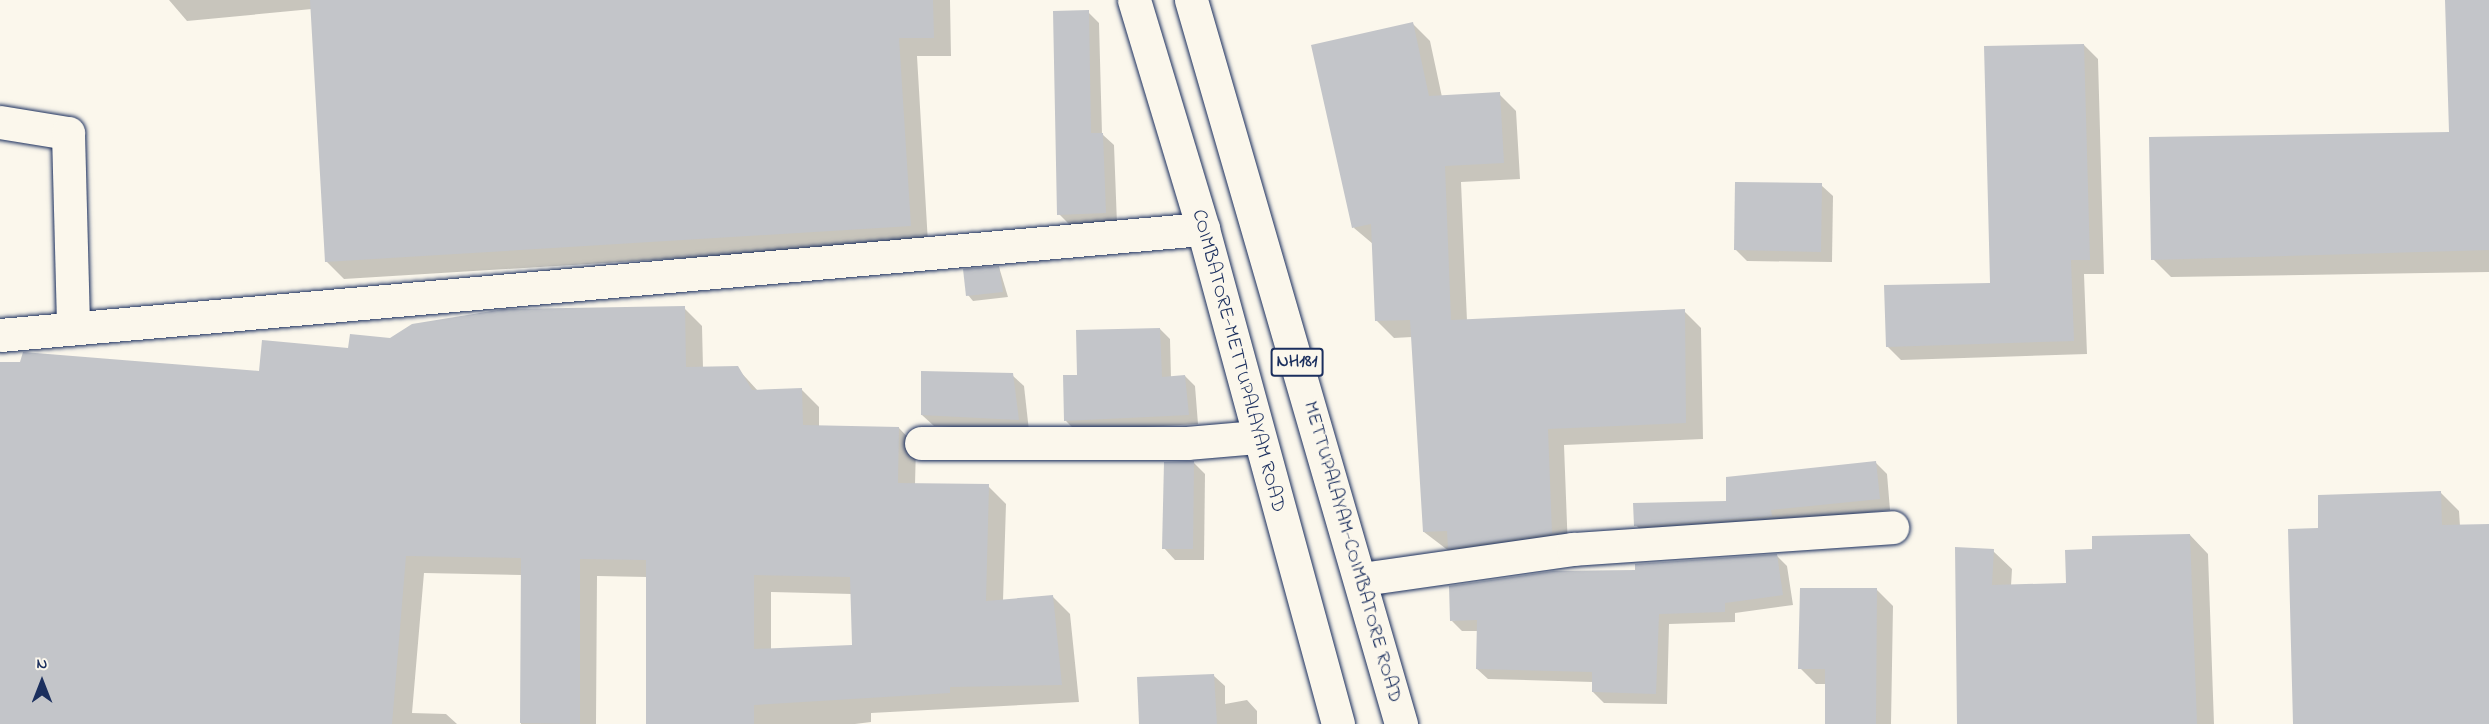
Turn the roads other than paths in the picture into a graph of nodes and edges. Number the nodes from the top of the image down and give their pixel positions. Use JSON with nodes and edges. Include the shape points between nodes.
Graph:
{"nodes":[{"id":1,"x":1134,"y":0,"type":"edge"},
{"id":2,"x":1191,"y":0,"type":"edge"},
{"id":3,"x":0,"y":122,"type":"edge"},
{"id":4,"x":1203,"y":229,"type":"junction"},
{"id":5,"x":73,"y":328,"type":"junction"},
{"id":6,"x":0,"y":334,"type":"edge"},
{"id":7,"x":1257,"y":437,"type":"junction"},
{"id":8,"x":921,"y":443,"type":"dead end"},
{"id":9,"x":1892,"y":527,"type":"dead end"},
{"id":10,"x":1362,"y":579,"type":"junction"},
{"id":11,"x":1338,"y":724,"type":"edge"},
{"id":12,"x":1401,"y":724,"type":"edge"}],
"edges":[{"from":1,"to":4,"type":"main road","name":"COIMBATORE-METTUPALAYAM ROAD","number":"NH181"},
{"from":2,"to":10,"type":"main road","name":"METTUPALAYAM-COIMBATORE ROAD","number":"NH181"},
{"from":3,"to":5,"type":"main road","via":[[68,133]]},
{"from":4,"to":5,"type":"main road"},
{"from":4,"to":7,"type":"main road","name":"COIMBATORE-METTUPALAYAM ROAD","number":"NH181"},
{"from":5,"to":6,"type":"main road"},
{"from":7,"to":8,"type":"main road","via":[[1187,443]]},
{"from":7,"to":11,"type":"main road","name":"COIMBATORE-METTUPALAYAM ROAD","number":"NH181"},
{"from":9,"to":10,"type":"main road","via":[[1573,549]]},
{"from":10,"to":12,"type":"main road","name":"METTUPALAYAM-COIMBATORE ROAD","number":"NH181"}]}
